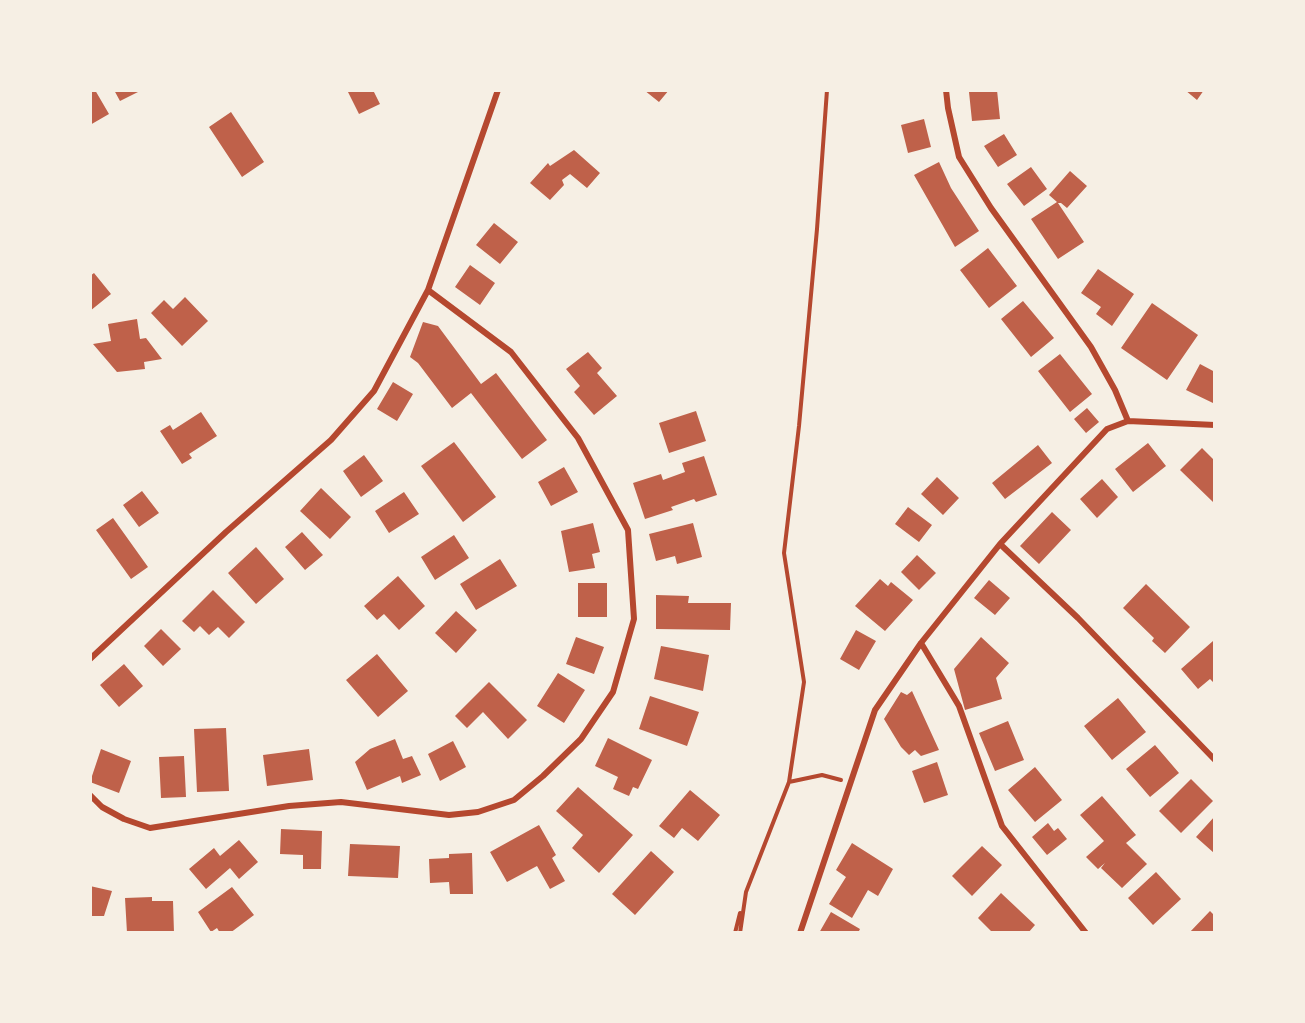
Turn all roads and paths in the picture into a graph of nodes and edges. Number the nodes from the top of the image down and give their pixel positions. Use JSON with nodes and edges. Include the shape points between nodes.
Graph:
{"nodes":[{"id":1,"x":498,"y":90,"type":"edge"},
{"id":2,"x":827,"y":90,"type":"edge"},
{"id":3,"x":946,"y":90,"type":"edge"},
{"id":4,"x":428,"y":290,"type":"junction"},
{"id":5,"x":1128,"y":421,"type":"junction"},
{"id":6,"x":1215,"y":425,"type":"edge"},
{"id":7,"x":1000,"y":544,"type":"junction"},
{"id":8,"x":921,"y":643,"type":"junction"},
{"id":9,"x":90,"y":659,"type":"edge"},
{"id":10,"x":1215,"y":760,"type":"edge"},
{"id":11,"x":789,"y":782,"type":"junction"},
{"id":12,"x":851,"y":782,"type":"junction"},
{"id":13,"x":90,"y":795,"type":"edge"},
{"id":14,"x":746,"y":892,"type":"junction"},
{"id":15,"x":735,"y":933,"type":"edge"},
{"id":16,"x":740,"y":933,"type":"edge"},
{"id":17,"x":800,"y":933,"type":"edge"},
{"id":18,"x":1086,"y":933,"type":"edge"}],
"edges":[{"from":1,"to":4,"type":"street"},
{"from":2,"to":11,"type":"path","via":[[799,426],[784,553],[804,682]]},
{"from":3,"to":5,"type":"street","via":[[959,157],[1091,347]]},
{"from":4,"to":9,"type":"street","via":[[374,391],[331,440]]},
{"from":4,"to":13,"type":"street","via":[[510,352],[578,438],[628,530],[634,619],[613,692],[581,739],[543,776],[514,800],[478,812],[449,815],[341,802],[289,806],[150,828],[102,807]]},
{"from":5,"to":6,"type":"street"},
{"from":5,"to":7,"type":"street","via":[[1107,429]]},
{"from":7,"to":8,"type":"street"},
{"from":7,"to":10,"type":"street","via":[[1078,618]]},
{"from":8,"to":12,"type":"street","via":[[875,710]]},
{"from":8,"to":18,"type":"street","via":[[959,706],[1002,826]]},
{"from":11,"to":12,"type":"path","via":[[822,775]]},
{"from":11,"to":14,"type":"path"},
{"from":12,"to":17,"type":"street"},
{"from":14,"to":15,"type":"path"},
{"from":14,"to":16,"type":"path"}]}
